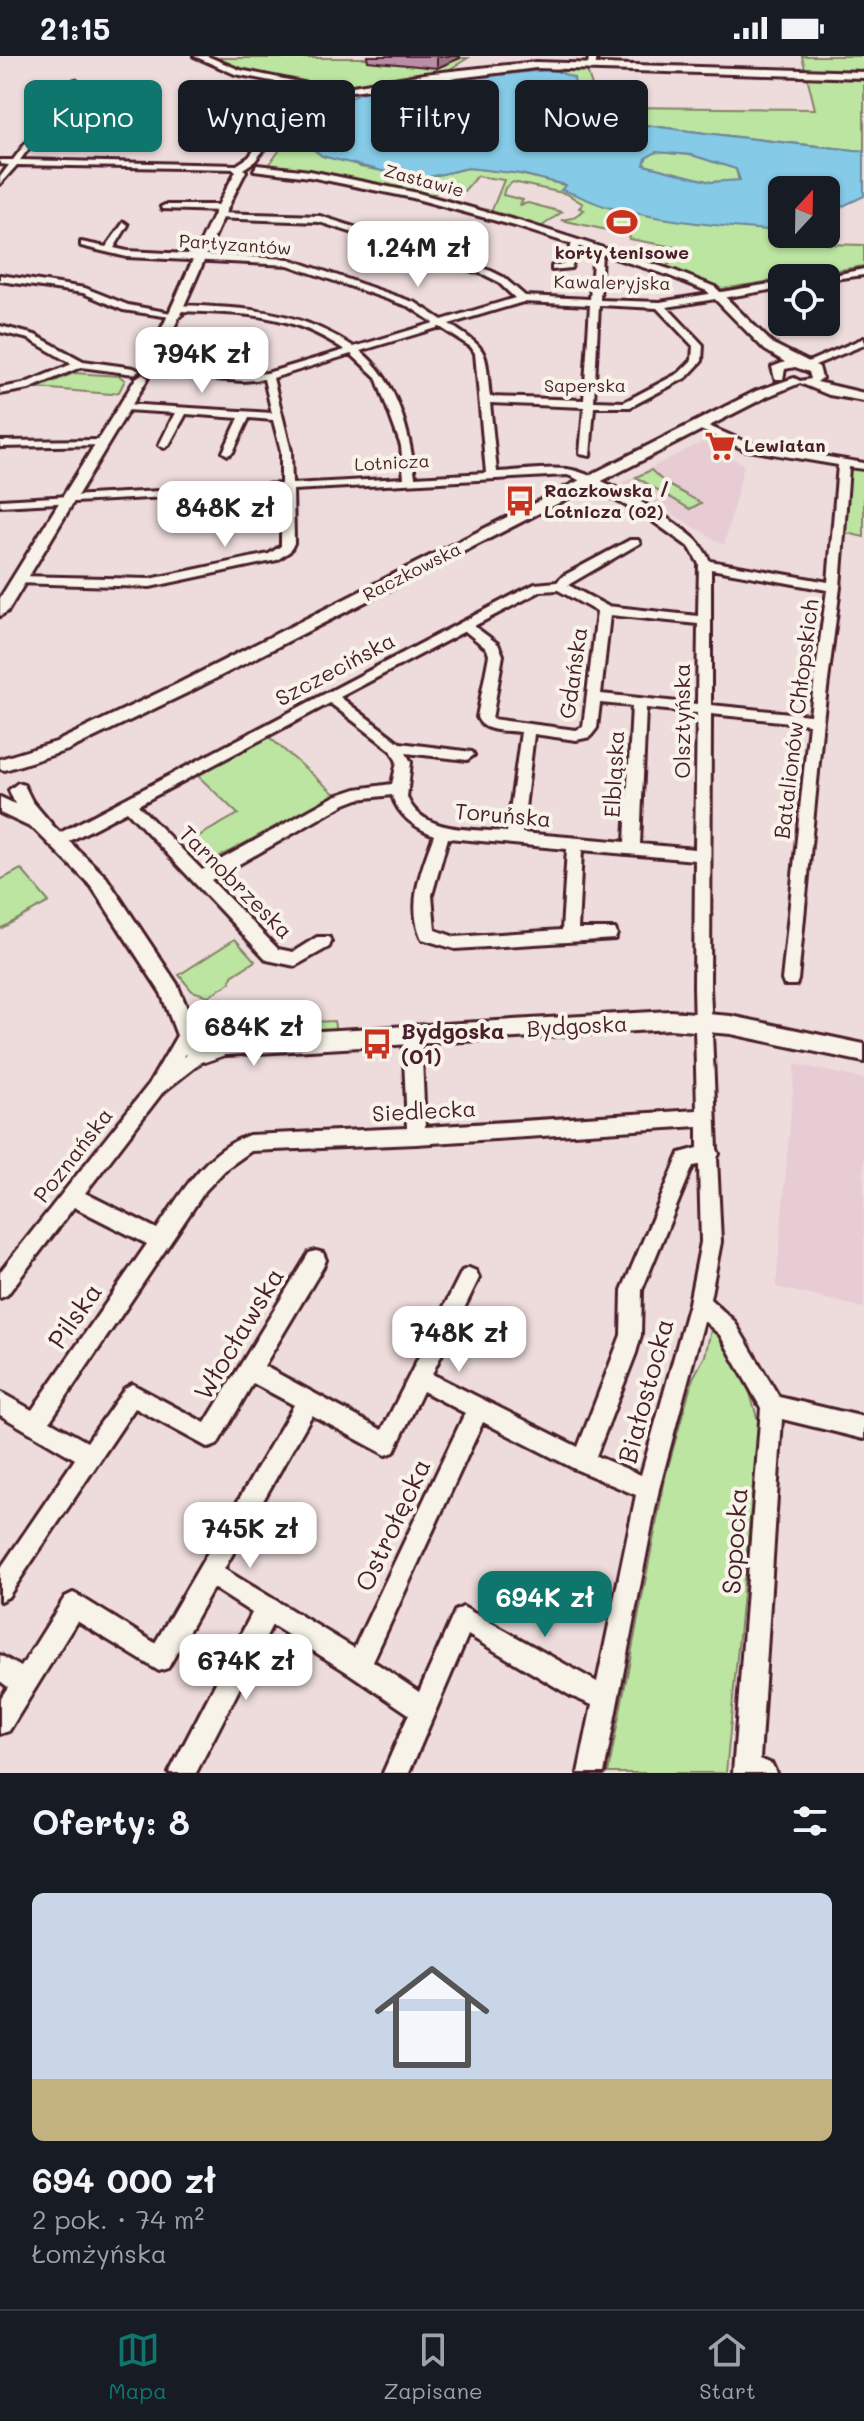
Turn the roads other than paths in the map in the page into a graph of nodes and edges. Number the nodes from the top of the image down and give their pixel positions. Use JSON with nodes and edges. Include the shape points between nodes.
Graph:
{"nodes":[{"id":1,"x":199,"y":56,"type":"edge"},
{"id":2,"x":593,"y":61,"type":"edge"},
{"id":3,"x":858,"y":75,"type":"edge"},
{"id":4,"x":271,"y":80,"type":"edge"},
{"id":5,"x":355,"y":86,"type":"edge"},
{"id":6,"x":25,"y":152,"type":"edge"},
{"id":7,"x":258,"y":152,"type":"edge"},
{"id":8,"x":0,"y":162,"type":"edge"},
{"id":9,"x":18,"y":162,"type":"junction"},
{"id":10,"x":247,"y":167,"type":"junction"},
{"id":11,"x":0,"y":182,"type":"edge"},
{"id":12,"x":165,"y":207,"type":"dead end"},
{"id":13,"x":219,"y":212,"type":"junction"},
{"id":14,"x":124,"y":225,"type":"dead end"},
{"id":15,"x":576,"y":243,"type":"junction"},
{"id":16,"x":84,"y":244,"type":"dead end"},
{"id":17,"x":109,"y":249,"type":"junction"},
{"id":18,"x":598,"y":250,"type":"junction"},
{"id":19,"x":200,"y":258,"type":"junction"},
{"id":20,"x":555,"y":268,"type":"dead end"},
{"id":21,"x":864,"y":272,"type":"edge"},
{"id":22,"x":840,"y":276,"type":"edge"},
{"id":23,"x":0,"y":278,"type":"edge"},
{"id":24,"x":768,"y":287,"type":"edge"},
{"id":25,"x":717,"y":295,"type":"junction"},
{"id":26,"x":522,"y":299,"type":"junction"},
{"id":27,"x":593,"y":301,"type":"junction"},
{"id":28,"x":660,"y":305,"type":"junction"},
{"id":29,"x":178,"y":312,"type":"junction"},
{"id":30,"x":441,"y":322,"type":"junction"},
{"id":31,"x":0,"y":329,"type":"edge"},
{"id":32,"x":864,"y":341,"type":"edge"},
{"id":33,"x":769,"y":347,"type":"junction"},
{"id":34,"x":353,"y":351,"type":"junction"},
{"id":35,"x":80,"y":364,"type":"junction"},
{"id":36,"x":778,"y":371,"type":"junction"},
{"id":37,"x":146,"y":372,"type":"junction"},
{"id":38,"x":805,"y":373,"type":"junction"},
{"id":39,"x":268,"y":376,"type":"junction"},
{"id":40,"x":0,"y":391,"type":"edge"},
{"id":41,"x":761,"y":394,"type":"junction"},
{"id":42,"x":863,"y":397,"type":"edge"},
{"id":43,"x":486,"y":400,"type":"junction"},
{"id":44,"x":590,"y":405,"type":"junction"},
{"id":45,"x":125,"y":407,"type":"junction"},
{"id":46,"x":182,"y":411,"type":"junction"},
{"id":47,"x":245,"y":416,"type":"junction"},
{"id":48,"x":277,"y":417,"type":"junction"},
{"id":49,"x":700,"y":426,"type":"junction"},
{"id":50,"x":102,"y":443,"type":"junction"},
{"id":51,"x":0,"y":444,"type":"edge"},
{"id":52,"x":164,"y":445,"type":"dead end"},
{"id":53,"x":228,"y":452,"type":"dead end"},
{"id":54,"x":586,"y":454,"type":"dead end"},
{"id":55,"x":844,"y":463,"type":"junction"},
{"id":56,"x":864,"y":466,"type":"edge"},
{"id":57,"x":492,"y":475,"type":"junction"},
{"id":58,"x":410,"y":480,"type":"junction"},
{"id":59,"x":592,"y":481,"type":"junction"},
{"id":60,"x":288,"y":487,"type":"junction"},
{"id":61,"x":68,"y":500,"type":"junction"},
{"id":62,"x":0,"y":503,"type":"edge"},
{"id":63,"x":634,"y":543,"type":"dead end"},
{"id":64,"x":705,"y":564,"type":"junction"},
{"id":65,"x":19,"y":580,"type":"junction"},
{"id":66,"x":560,"y":586,"type":"junction"},
{"id":67,"x":834,"y":587,"type":"junction"},
{"id":68,"x":604,"y":610,"type":"junction"},
{"id":69,"x":0,"y":611,"type":"edge"},
{"id":70,"x":705,"y":621,"type":"junction"},
{"id":71,"x":465,"y":625,"type":"junction"},
{"id":72,"x":330,"y":696,"type":"junction"},
{"id":73,"x":594,"y":698,"type":"junction"},
{"id":74,"x":639,"y":703,"type":"junction"},
{"id":75,"x":704,"y":710,"type":"junction"},
{"id":76,"x":816,"y":720,"type":"junction"},
{"id":77,"x":528,"y":730,"type":"junction"},
{"id":78,"x":62,"y":746,"type":"junction"},
{"id":79,"x":396,"y":747,"type":"junction"},
{"id":80,"x":467,"y":755,"type":"dead end"},
{"id":81,"x":2,"y":764,"type":"edge"},
{"id":82,"x":19,"y":784,"type":"junction"},
{"id":83,"x":398,"y":789,"type":"junction"},
{"id":84,"x":127,"y":802,"type":"junction"},
{"id":85,"x":0,"y":804,"type":"edge"},
{"id":86,"x":443,"y":832,"type":"junction"},
{"id":87,"x":52,"y":836,"type":"junction"},
{"id":88,"x":514,"y":838,"type":"junction"},
{"id":89,"x":575,"y":843,"type":"junction"},
{"id":90,"x":632,"y":848,"type":"junction"},
{"id":91,"x":704,"y":855,"type":"junction"},
{"id":92,"x":201,"y":878,"type":"junction"},
{"id":93,"x":609,"y":934,"type":"dead end"},
{"id":94,"x":570,"y":936,"type":"junction"},
{"id":95,"x":323,"y":942,"type":"dead end"},
{"id":96,"x":790,"y":980,"type":"dead end"},
{"id":97,"x":170,"y":990,"type":"junction"},
{"id":98,"x":215,"y":1020,"type":"junction"},
{"id":99,"x":702,"y":1021,"type":"junction"},
{"id":100,"x":186,"y":1034,"type":"junction"},
{"id":101,"x":412,"y":1035,"type":"junction"},
{"id":102,"x":287,"y":1042,"type":"junction"},
{"id":103,"x":211,"y":1049,"type":"junction"},
{"id":104,"x":864,"y":1053,"type":"edge"},
{"id":105,"x":155,"y":1089,"type":"junction"},
{"id":106,"x":707,"y":1117,"type":"junction"},
{"id":107,"x":416,"y":1136,"type":"junction"},
{"id":108,"x":710,"y":1154,"type":"junction"},
{"id":109,"x":71,"y":1196,"type":"junction"},
{"id":110,"x":161,"y":1241,"type":"junction"},
{"id":111,"x":316,"y":1260,"type":"dead end"},
{"id":112,"x":469,"y":1278,"type":"dead end"},
{"id":113,"x":0,"y":1288,"type":"edge"},
{"id":114,"x":699,"y":1303,"type":"junction"},
{"id":115,"x":250,"y":1370,"type":"junction"},
{"id":116,"x":419,"y":1378,"type":"junction"},
{"id":117,"x":308,"y":1401,"type":"junction"},
{"id":118,"x":0,"y":1403,"type":"edge"},
{"id":119,"x":772,"y":1406,"type":"junction"},
{"id":120,"x":478,"y":1409,"type":"junction"},
{"id":121,"x":35,"y":1424,"type":"junction"},
{"id":122,"x":864,"y":1428,"type":"edge"},
{"id":123,"x":90,"y":1456,"type":"junction"},
{"id":124,"x":583,"y":1461,"type":"junction"},
{"id":125,"x":648,"y":1489,"type":"junction"},
{"id":126,"x":208,"y":1572,"type":"junction"},
{"id":127,"x":0,"y":1589,"type":"edge"},
{"id":128,"x":267,"y":1609,"type":"junction"},
{"id":129,"x":359,"y":1665,"type":"junction"},
{"id":130,"x":0,"y":1667,"type":"edge"},
{"id":131,"x":24,"y":1683,"type":"junction"},
{"id":132,"x":607,"y":1699,"type":"junction"},
{"id":133,"x":424,"y":1710,"type":"junction"},
{"id":134,"x":0,"y":1722,"type":"edge"},
{"id":135,"x":752,"y":1771,"type":"edge"},
{"id":136,"x":182,"y":1773,"type":"edge"},
{"id":137,"x":396,"y":1773,"type":"edge"},
{"id":138,"x":591,"y":1773,"type":"edge"}],
"edges":[{"from":1,"to":4,"type":"main road"},
{"from":2,"to":3,"type":"main road"},
{"from":2,"to":5,"type":"main road"},
{"from":6,"to":9,"type":"street"},
{"from":7,"to":10,"type":"street"},
{"from":8,"to":9,"type":"street","name":"Zastawie"},
{"from":9,"to":10,"type":"street","name":"Zastawie"},
{"from":9,"to":11,"type":"street"},
{"from":10,"to":13,"type":"street"},
{"from":10,"to":15,"type":"street","name":"Zastawie","via":[[383,188]]},
{"from":12,"to":13,"type":"street"},
{"from":13,"to":19,"type":"street"},
{"from":13,"to":26,"type":"street","via":[[320,219],[495,276]]},
{"from":14,"to":17,"type":"street"},
{"from":15,"to":18,"type":"street","name":"Zastawie"},
{"from":15,"to":20,"type":"street","via":[[568,266]]},
{"from":16,"to":17,"type":"street","name":"Partyzantów"},
{"from":17,"to":19,"type":"street","name":"Partyzantów"},
{"from":18,"to":25,"type":"street","name":"Zastawie","via":[[671,273]]},
{"from":18,"to":27,"type":"street"},
{"from":19,"to":29,"type":"street"},
{"from":19,"to":30,"type":"street","name":"Partyzantów","via":[[289,262],[399,299]]},
{"from":21,"to":22,"type":"street"},
{"from":23,"to":29,"type":"street","via":[[85,291],[126,308]]},
{"from":24,"to":25,"type":"street"},
{"from":25,"to":28,"type":"street","name":"Kawaleryjska"},
{"from":25,"to":33,"type":"street"},
{"from":26,"to":27,"type":"street","name":"Kawaleryjska"},
{"from":26,"to":30,"type":"street","name":"Kawaleryjska"},
{"from":27,"to":28,"type":"street","name":"Kawaleryjska"},
{"from":27,"to":44,"type":"street"},
{"from":28,"to":44,"type":"street","name":"Saperska","via":[[698,345],[697,361],[633,403]]},
{"from":29,"to":34,"type":"street","via":[[288,316],[316,326]]},
{"from":29,"to":37,"type":"street"},
{"from":30,"to":34,"type":"street","name":"Kawaleryjska"},
{"from":30,"to":43,"type":"street","name":"Partyzantów","via":[[480,353]]},
{"from":31,"to":35,"type":"street","name":"Kawaleryjska","via":[[32,337]]},
{"from":32,"to":38,"type":"street","name":"Raczkowska"},
{"from":33,"to":36,"type":"street"},
{"from":33,"to":38,"type":"street"},
{"from":34,"to":39,"type":"street","name":"Kawaleryjska"},
{"from":34,"to":58,"type":"street","via":[[381,377],[406,446]]},
{"from":35,"to":37,"type":"street","name":"Kawaleryjska"},
{"from":35,"to":40,"type":"street","via":[[25,387]]},
{"from":36,"to":38,"type":"street"},
{"from":36,"to":41,"type":"street","name":"Raczkowska"},
{"from":37,"to":39,"type":"street","name":"Kawaleryjska"},
{"from":37,"to":45,"type":"street"},
{"from":38,"to":41,"type":"street","name":"Raczkowska"},
{"from":38,"to":42,"type":"street","via":[[834,392]]},
{"from":39,"to":48,"type":"street"},
{"from":41,"to":49,"type":"street","name":"Raczkowska"},
{"from":43,"to":44,"type":"street","name":"Saperska"},
{"from":43,"to":57,"type":"street","name":"Partyzantów"},
{"from":44,"to":54,"type":"street"},
{"from":45,"to":46,"type":"street"},
{"from":45,"to":50,"type":"street"},
{"from":46,"to":47,"type":"street"},
{"from":46,"to":52,"type":"street"},
{"from":47,"to":48,"type":"street"},
{"from":47,"to":53,"type":"street"},
{"from":48,"to":60,"type":"street"},
{"from":49,"to":55,"type":"street","via":[[747,447]]},
{"from":49,"to":59,"type":"street","name":"Raczkowska"},
{"from":50,"to":51,"type":"street"},
{"from":50,"to":61,"type":"street"},
{"from":55,"to":56,"type":"street"},
{"from":55,"to":67,"type":"street","name":"Batalionów Chłopskich"},
{"from":57,"to":58,"type":"street","name":"Lotnicza"},
{"from":57,"to":59,"type":"street","name":"Lotnicza","via":[[567,472]]},
{"from":58,"to":60,"type":"street","name":"Lotnicza"},
{"from":59,"to":64,"type":"street","via":[[685,537]]},
{"from":59,"to":78,"type":"street","name":"Raczkowska"},
{"from":60,"to":61,"type":"street","name":"Lotnicza"},
{"from":60,"to":65,"type":"street","via":[[288,543],[273,557],[150,583]]},
{"from":61,"to":62,"type":"street","name":"Lotnicza"},
{"from":61,"to":65,"type":"street"},
{"from":63,"to":66,"type":"street","name":"Szczecińska"},
{"from":64,"to":67,"type":"street"},
{"from":64,"to":70,"type":"street","name":"Olsztyńska"},
{"from":65,"to":69,"type":"street"},
{"from":66,"to":68,"type":"street"},
{"from":66,"to":71,"type":"street","name":"Szczecińska","via":[[539,587]]},
{"from":67,"to":76,"type":"street","name":"Batalionów Chłopskich"},
{"from":68,"to":70,"type":"street"},
{"from":68,"to":73,"type":"street","name":"Gdańska"},
{"from":70,"to":75,"type":"street","name":"Olsztyńska"},
{"from":71,"to":72,"type":"street","name":"Szczecińska"},
{"from":71,"to":77,"type":"street","via":[[496,655],[486,723]]},
{"from":72,"to":79,"type":"street"},
{"from":72,"to":84,"type":"street","name":"Szczecińska"},
{"from":73,"to":74,"type":"street"},
{"from":73,"to":77,"type":"street","name":"Gdańska","via":[[585,734]]},
{"from":74,"to":75,"type":"street"},
{"from":74,"to":90,"type":"street","name":"Elbląska"},
{"from":75,"to":76,"type":"street"},
{"from":75,"to":91,"type":"street","name":"Olsztyńska"},
{"from":76,"to":96,"type":"street","name":"Batalionów Chłopskich"},
{"from":77,"to":88,"type":"street"},
{"from":78,"to":81,"type":"street","name":"Raczkowska"},
{"from":78,"to":82,"type":"street","name":"Raczkowska"},
{"from":79,"to":80,"type":"street"},
{"from":79,"to":83,"type":"street","via":[[404,762]]},
{"from":81,"to":82,"type":"street","name":"Bydgoska","via":[[13,767]]},
{"from":82,"to":85,"type":"street","name":"Raczkowska"},
{"from":82,"to":87,"type":"street","name":"Bydgoska","via":[[24,804]]},
{"from":83,"to":86,"type":"street","name":"Toruńska","via":[[406,810]]},
{"from":83,"to":92,"type":"street","via":[[340,800]]},
{"from":84,"to":87,"type":"street","name":"Szczecińska"},
{"from":84,"to":92,"type":"street","name":"Tarnobrzeska"},
{"from":85,"to":87,"type":"street","name":"Bydgoska"},
{"from":86,"to":88,"type":"street","name":"Toruńska"},
{"from":86,"to":94,"type":"street","via":[[422,900],[428,934],[455,943]]},
{"from":87,"to":97,"type":"street","name":"Bydgoska","via":[[99,882]]},
{"from":88,"to":89,"type":"street","name":"Toruńska"},
{"from":89,"to":90,"type":"street","name":"Toruńska"},
{"from":89,"to":94,"type":"street"},
{"from":90,"to":91,"type":"street","name":"Toruńska"},
{"from":91,"to":99,"type":"street","name":"Olsztyńska"},
{"from":92,"to":95,"type":"street","name":"Tarnobrzeska","via":[[273,955],[295,959]]},
{"from":93,"to":94,"type":"street"},
{"from":97,"to":98,"type":"street","name":"Bydgoska"},
{"from":97,"to":100,"type":"street","name":"Bydgoska"},
{"from":98,"to":100,"type":"street","via":[[197,1020]]},
{"from":98,"to":102,"type":"street","name":"Bydgoska"},
{"from":98,"to":103,"type":"street","via":[[225,1032]]},
{"from":99,"to":101,"type":"street","name":"Bydgoska"},
{"from":99,"to":104,"type":"street","name":"Bydgoska"},
{"from":99,"to":106,"type":"street","name":"Białostocka"},
{"from":100,"to":103,"type":"street","via":[[192,1049]]},
{"from":100,"to":105,"type":"street","name":"Poznańska"},
{"from":101,"to":102,"type":"street","name":"Bydgoska"},
{"from":101,"to":107,"type":"street"},
{"from":102,"to":103,"type":"street","name":"Bydgoska"},
{"from":103,"to":105,"type":"street","name":"Poznańska"},
{"from":105,"to":109,"type":"street","name":"Poznańska"},
{"from":106,"to":107,"type":"street","name":"Siedlecka"},
{"from":106,"to":108,"type":"street","name":"Białostocka"},
{"from":107,"to":110,"type":"street","name":"Siedlecka","via":[[249,1143],[210,1169]]},
{"from":108,"to":114,"type":"street","name":"Białostocka","via":[[711,1242]]},
{"from":108,"to":124,"type":"street","via":[[687,1159],[638,1275],[626,1353]]},
{"from":109,"to":110,"type":"street"},
{"from":109,"to":113,"type":"street","name":"Poznańska"},
{"from":110,"to":121,"type":"street","name":"Pilska"},
{"from":111,"to":115,"type":"street","name":"Włocławska"},
{"from":112,"to":116,"type":"street"},
{"from":114,"to":119,"type":"street","via":[[727,1328]]},
{"from":114,"to":125,"type":"street","name":"Białostocka"},
{"from":115,"to":117,"type":"street"},
{"from":115,"to":123,"type":"street","name":"Włocławska","via":[[209,1437],[132,1395]]},
{"from":116,"to":117,"type":"street","via":[[386,1444]]},
{"from":116,"to":120,"type":"street"},
{"from":117,"to":126,"type":"street"},
{"from":118,"to":121,"type":"street"},
{"from":119,"to":122,"type":"street"},
{"from":119,"to":135,"type":"street","name":"Sopocka"},
{"from":120,"to":124,"type":"street"},
{"from":120,"to":129,"type":"street","name":"Ostrołęcka"},
{"from":121,"to":123,"type":"street"},
{"from":123,"to":127,"type":"street"},
{"from":124,"to":125,"type":"street"},
{"from":125,"to":132,"type":"street","name":"Białostocka"},
{"from":126,"to":128,"type":"street"},
{"from":126,"to":131,"type":"street","via":[[159,1659],[73,1605]]},
{"from":128,"to":129,"type":"street"},
{"from":128,"to":136,"type":"street"},
{"from":129,"to":133,"type":"street"},
{"from":130,"to":131,"type":"street"},
{"from":131,"to":134,"type":"street"},
{"from":132,"to":133,"type":"street","via":[[463,1619]]},
{"from":132,"to":138,"type":"street","name":"Białostocka"},
{"from":133,"to":137,"type":"street"}]}
